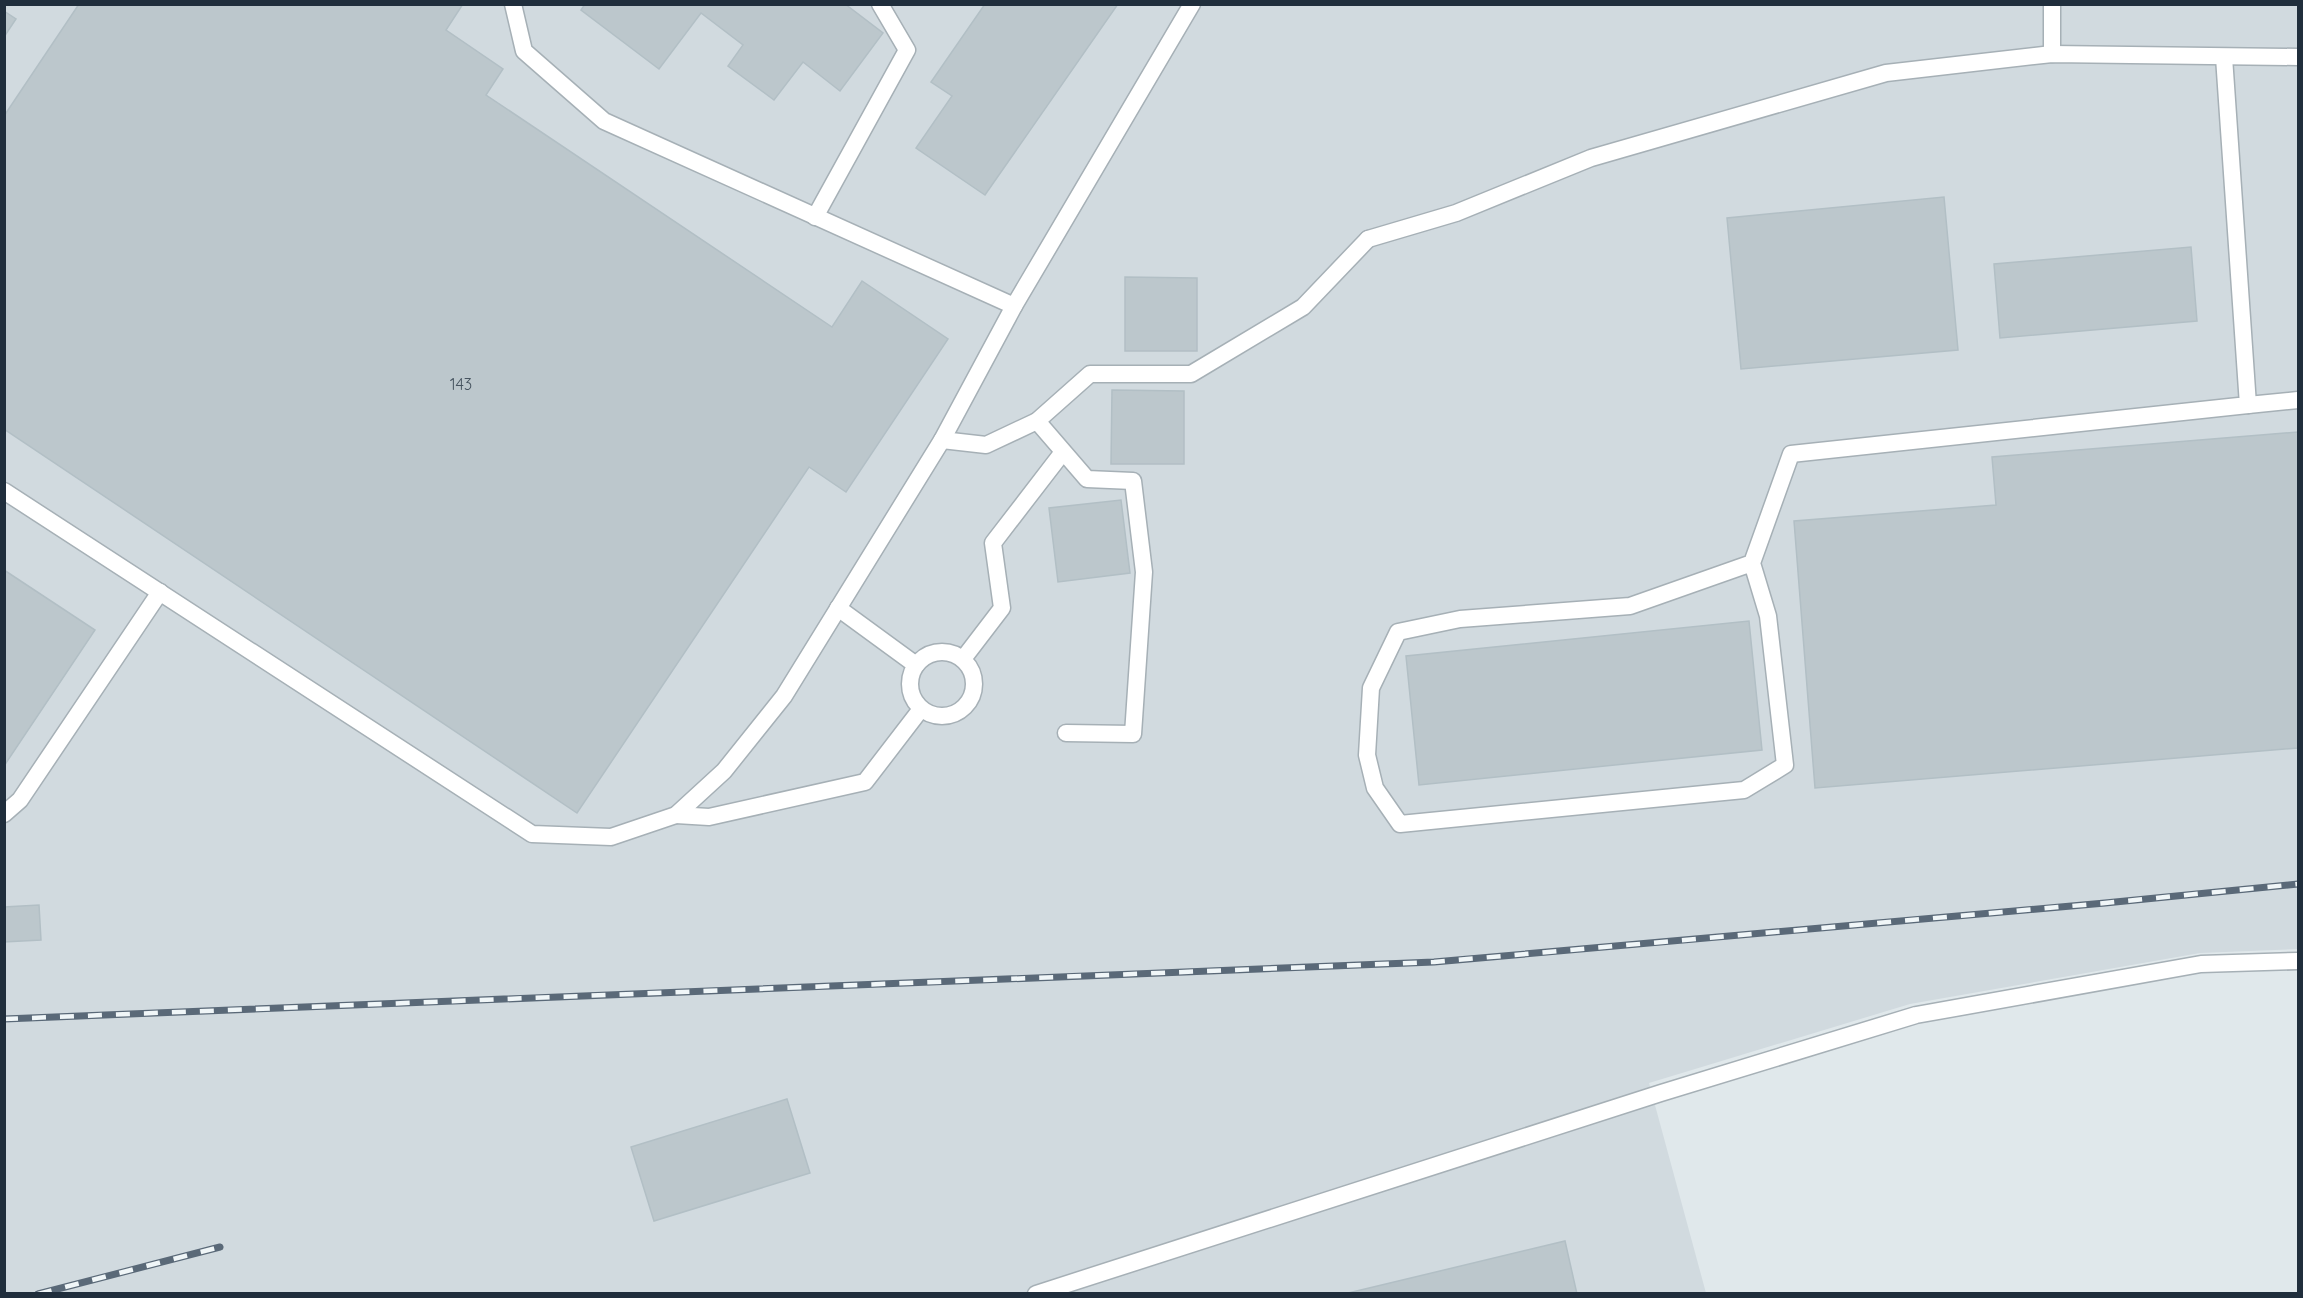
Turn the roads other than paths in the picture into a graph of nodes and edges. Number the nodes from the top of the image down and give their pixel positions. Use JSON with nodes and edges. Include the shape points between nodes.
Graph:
{"nodes":[{"id":1,"x":513,"y":4,"type":"edge"},
{"id":2,"x":880,"y":4,"type":"edge"},
{"id":3,"x":1192,"y":4,"type":"edge"},
{"id":4,"x":2052,"y":4,"type":"edge"},
{"id":5,"x":2052,"y":54,"type":"junction"},
{"id":6,"x":2224,"y":57,"type":"junction"},
{"id":7,"x":2298,"y":57,"type":"edge"},
{"id":8,"x":815,"y":217,"type":"junction"},
{"id":9,"x":1014,"y":306,"type":"junction"},
{"id":10,"x":2298,"y":400,"type":"edge"},
{"id":11,"x":2248,"y":405,"type":"junction"},
{"id":12,"x":1037,"y":421,"type":"junction"},
{"id":13,"x":942,"y":440,"type":"junction"},
{"id":14,"x":1063,"y":452,"type":"junction"},
{"id":15,"x":4,"y":491,"type":"edge"},
{"id":16,"x":1752,"y":563,"type":"junction"},
{"id":17,"x":160,"y":592,"type":"junction"},
{"id":18,"x":838,"y":608,"type":"junction"},
{"id":19,"x":963,"y":659,"type":"junction"},
{"id":20,"x":916,"y":665,"type":"junction"},
{"id":21,"x":921,"y":709,"type":"junction"},
{"id":22,"x":1066,"y":733,"type":"dead end"},
{"id":23,"x":4,"y":814,"type":"edge"},
{"id":24,"x":676,"y":815,"type":"junction"},
{"id":25,"x":2298,"y":961,"type":"edge"},
{"id":26,"x":1035,"y":1293,"type":"edge"}],
"edges":[{"from":1,"to":8,"type":"street","via":[[524,51],[604,121]]},
{"from":2,"to":8,"type":"street","via":[[907,50]]},
{"from":3,"to":9,"type":"street"},
{"from":4,"to":5,"type":"street"},
{"from":5,"to":6,"type":"street"},
{"from":5,"to":12,"type":"street","via":[[1886,73],[1592,158],[1456,213],[1368,239],[1303,307],[1191,374],[1090,374]]},
{"from":6,"to":7,"type":"street"},
{"from":6,"to":11,"type":"street"},
{"from":8,"to":9,"type":"street"},
{"from":9,"to":13,"type":"street"},
{"from":10,"to":11,"type":"street"},
{"from":11,"to":16,"type":"street","via":[[1791,454]]},
{"from":12,"to":13,"type":"street","via":[[986,445]]},
{"from":12,"to":14,"type":"street"},
{"from":13,"to":18,"type":"street"},
{"from":14,"to":19,"type":"street","via":[[993,543],[1002,608]]},
{"from":14,"to":22,"type":"street","via":[[1087,479],[1133,481],[1144,572],[1133,734]]},
{"from":15,"to":17,"type":"street"},
{"from":16,"to":16,"type":"street","via":[[1768,616],[1785,765],[1744,789],[1400,824],[1374,788],[1367,755],[1371,688],[1398,632],[1460,619],[1630,606]]},
{"from":17,"to":23,"type":"street","via":[[20,800]]},
{"from":17,"to":24,"type":"street","via":[[532,834],[611,837]]},
{"from":18,"to":20,"type":"street"},
{"from":18,"to":24,"type":"street","via":[[784,696],[724,771]]},
{"from":19,"to":20,"type":"street","via":[[945,652],[932,653]]},
{"from":19,"to":21,"type":"street","via":[[973,676],[968,702],[946,716]]},
{"from":20,"to":21,"type":"street","via":[[910,681]]},
{"from":21,"to":24,"type":"street","via":[[865,782],[709,817]]},
{"from":25,"to":26,"type":"street","via":[[2201,964],[1916,1015]]}]}
